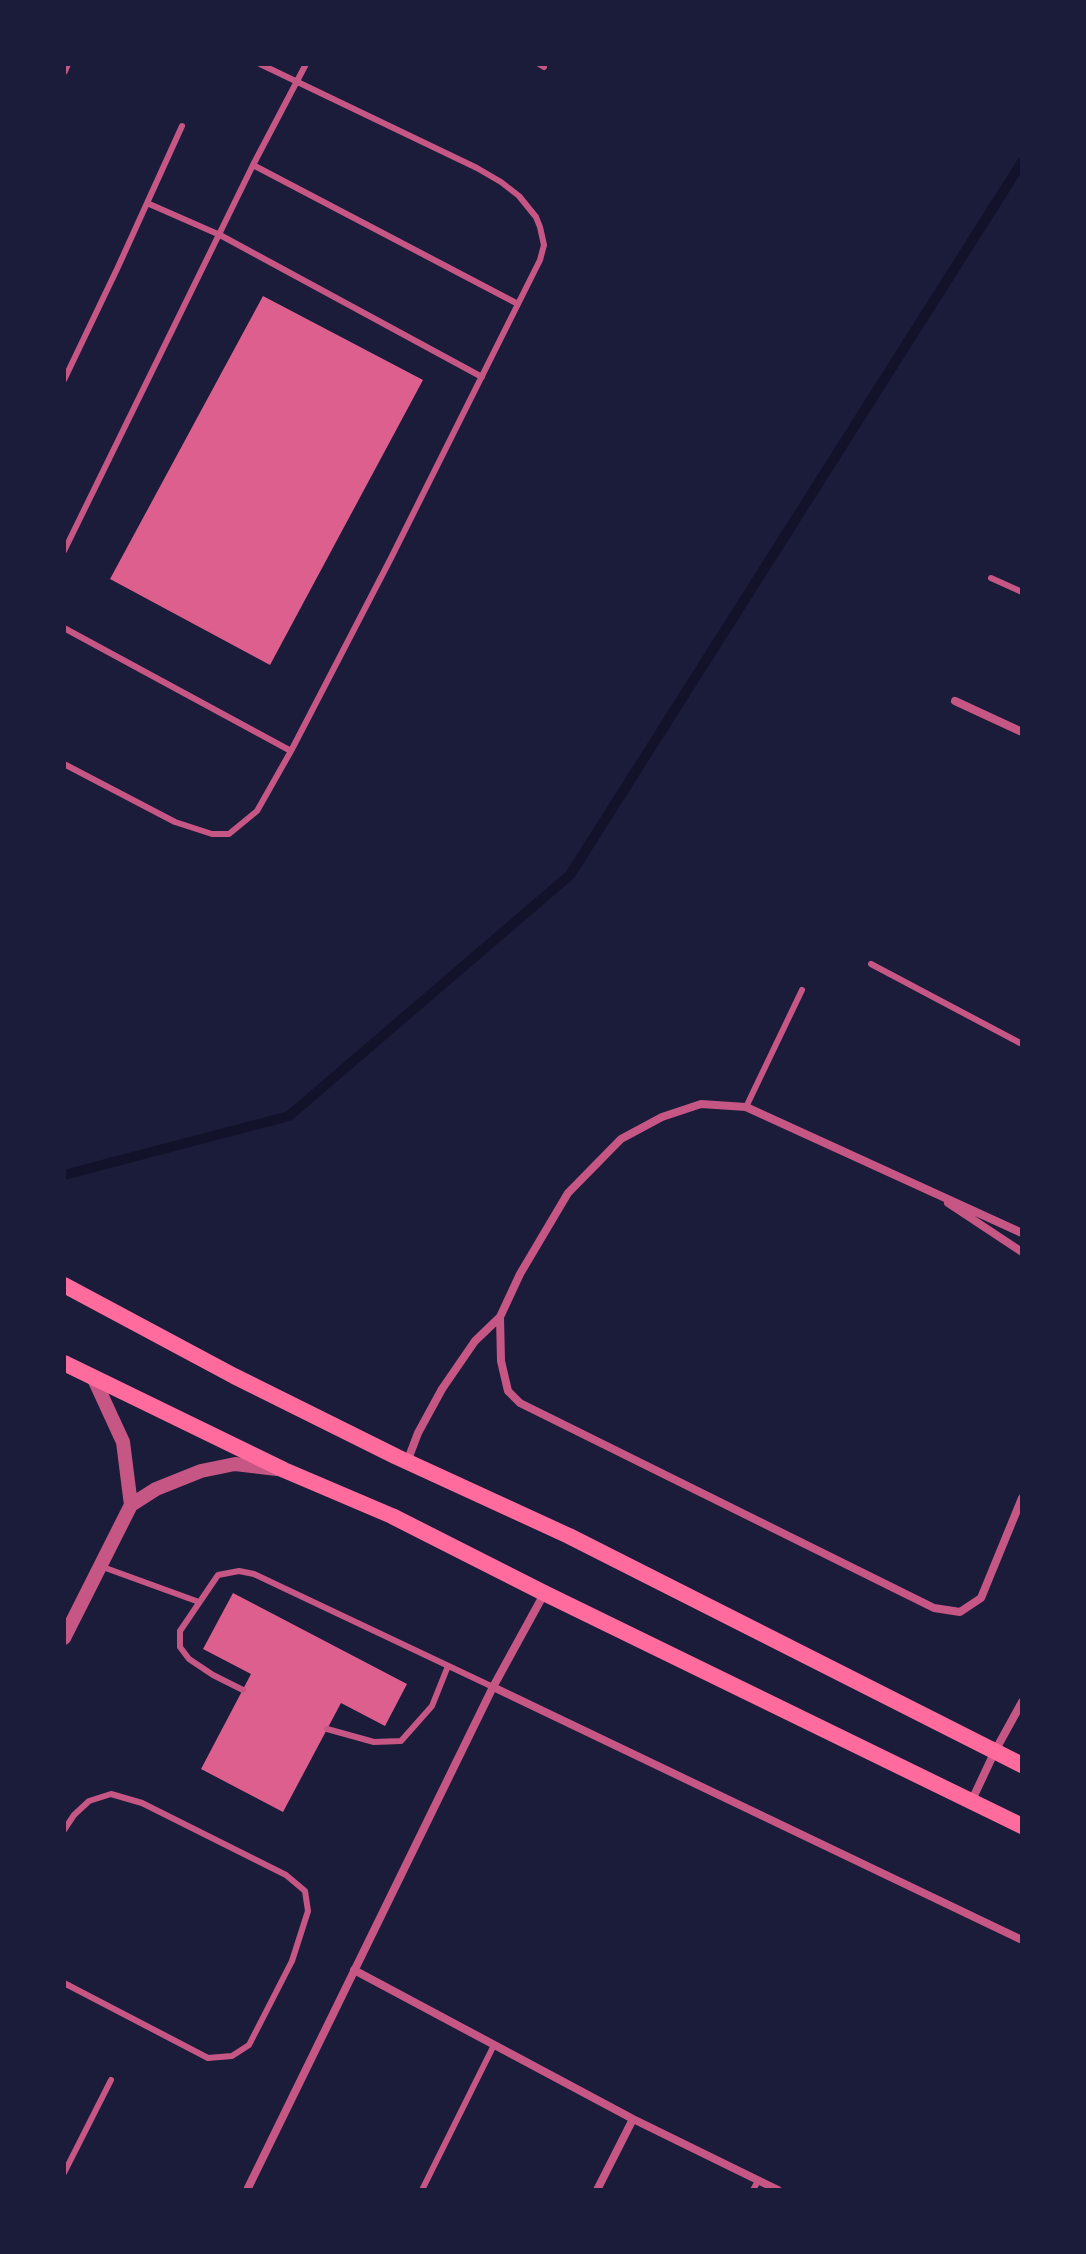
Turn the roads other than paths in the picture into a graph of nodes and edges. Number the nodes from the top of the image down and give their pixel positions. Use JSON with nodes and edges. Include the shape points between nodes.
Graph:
{"nodes":[{"id":1,"x":67,"y":64,"type":"edge"},
{"id":2,"x":260,"y":64,"type":"edge"},
{"id":3,"x":306,"y":64,"type":"edge"},
{"id":4,"x":64,"y":71,"type":"edge"},
{"id":5,"x":299,"y":81,"type":"junction"},
{"id":6,"x":182,"y":126,"type":"dead end"},
{"id":7,"x":253,"y":165,"type":"junction"},
{"id":8,"x":147,"y":203,"type":"junction"},
{"id":9,"x":220,"y":235,"type":"junction"},
{"id":10,"x":518,"y":304,"type":"junction"},
{"id":11,"x":482,"y":377,"type":"junction"},
{"id":12,"x":64,"y":380,"type":"edge"},
{"id":13,"x":64,"y":551,"type":"edge"},
{"id":14,"x":991,"y":578,"type":"dead end"},
{"id":15,"x":1022,"y":592,"type":"edge"},
{"id":16,"x":64,"y":628,"type":"edge"},
{"id":17,"x":955,"y":701,"type":"dead end"},
{"id":18,"x":1022,"y":732,"type":"edge"},
{"id":19,"x":291,"y":751,"type":"junction"},
{"id":20,"x":64,"y":764,"type":"edge"},
{"id":21,"x":871,"y":964,"type":"dead end"},
{"id":22,"x":802,"y":990,"type":"dead end"},
{"id":23,"x":1022,"y":1044,"type":"edge"},
{"id":24,"x":746,"y":1107,"type":"junction"},
{"id":25,"x":928,"y":1190,"type":"junction"},
{"id":26,"x":1022,"y":1233,"type":"edge"},
{"id":27,"x":1022,"y":1252,"type":"edge"},
{"id":28,"x":64,"y":1285,"type":"edge"},
{"id":29,"x":500,"y":1317,"type":"junction"},
{"id":30,"x":64,"y":1363,"type":"edge"},
{"id":31,"x":94,"y":1379,"type":"junction"},
{"id":32,"x":407,"y":1462,"type":"junction"},
{"id":33,"x":284,"y":1470,"type":"junction"},
{"id":34,"x":1022,"y":1498,"type":"edge"},
{"id":35,"x":131,"y":1505,"type":"junction"},
{"id":36,"x":100,"y":1566,"type":"junction"},
{"id":37,"x":544,"y":1593,"type":"junction"},
{"id":38,"x":199,"y":1602,"type":"junction"},
{"id":39,"x":64,"y":1638,"type":"edge"},
{"id":40,"x":448,"y":1666,"type":"junction"},
{"id":41,"x":493,"y":1687,"type":"junction"},
{"id":42,"x":243,"y":1690,"type":"dead end"},
{"id":43,"x":1022,"y":1702,"type":"edge"},
{"id":44,"x":327,"y":1729,"type":"dead end"},
{"id":45,"x":995,"y":1751,"type":"junction"},
{"id":46,"x":1022,"y":1765,"type":"edge"},
{"id":47,"x":972,"y":1800,"type":"junction"},
{"id":48,"x":1022,"y":1826,"type":"edge"},
{"id":49,"x":64,"y":1830,"type":"edge"},
{"id":50,"x":1022,"y":1940,"type":"edge"},
{"id":51,"x":354,"y":1970,"type":"junction"},
{"id":52,"x":64,"y":1983,"type":"edge"},
{"id":53,"x":494,"y":2045,"type":"junction"},
{"id":54,"x":111,"y":2080,"type":"dead end"},
{"id":55,"x":633,"y":2119,"type":"junction"},
{"id":56,"x":64,"y":2173,"type":"edge"},
{"id":57,"x":758,"y":2181,"type":"junction"},
{"id":58,"x":247,"y":2190,"type":"edge"},
{"id":59,"x":422,"y":2190,"type":"edge"},
{"id":60,"x":597,"y":2190,"type":"edge"},
{"id":61,"x":753,"y":2190,"type":"edge"},
{"id":62,"x":778,"y":2190,"type":"edge"}],
"edges":[{"from":1,"to":4,"type":"street"},
{"from":2,"to":5,"type":"lane"},
{"from":3,"to":5,"type":"lane"},
{"from":5,"to":7,"type":"lane"},
{"from":5,"to":10,"type":"lane","via":[[477,168],[519,196],[536,217],[544,245]]},
{"from":6,"to":8,"type":"lane"},
{"from":7,"to":9,"type":"lane"},
{"from":7,"to":10,"type":"lane"},
{"from":8,"to":9,"type":"lane"},
{"from":8,"to":12,"type":"lane"},
{"from":9,"to":11,"type":"lane"},
{"from":9,"to":13,"type":"lane"},
{"from":10,"to":11,"type":"lane"},
{"from":11,"to":19,"type":"lane"},
{"from":14,"to":15,"type":"lane"},
{"from":16,"to":19,"type":"lane"},
{"from":17,"to":18,"type":"street"},
{"from":19,"to":20,"type":"lane","via":[[257,811],[229,834],[175,822]]},
{"from":21,"to":23,"type":"lane"},
{"from":22,"to":24,"type":"lane"},
{"from":24,"to":25,"type":"street"},
{"from":24,"to":29,"type":"street","via":[[701,1104],[621,1139],[568,1193]]},
{"from":25,"to":26,"type":"street"},
{"from":25,"to":27,"type":"street"},
{"from":28,"to":32,"type":"main road"},
{"from":29,"to":32,"type":"street","via":[[475,1341],[442,1389]]},
{"from":29,"to":34,"type":"street","via":[[501,1361],[508,1391],[520,1403],[934,1608],[960,1612],[981,1598]]},
{"from":30,"to":31,"type":"main road"},
{"from":31,"to":33,"type":"main road"},
{"from":31,"to":35,"type":"street","via":[[123,1442]]},
{"from":32,"to":45,"type":"main road","via":[[569,1536]]},
{"from":33,"to":35,"type":"street","via":[[235,1464],[201,1471]]},
{"from":33,"to":37,"type":"main road","via":[[392,1516]]},
{"from":35,"to":36,"type":"street"},
{"from":36,"to":38,"type":"lane"},
{"from":36,"to":39,"type":"street"},
{"from":37,"to":41,"type":"street"},
{"from":37,"to":47,"type":"main road"},
{"from":38,"to":40,"type":"lane","via":[[218,1575],[254,1574]]},
{"from":38,"to":42,"type":"lane","via":[[180,1631],[180,1647],[189,1659]]},
{"from":40,"to":41,"type":"lane"},
{"from":40,"to":44,"type":"lane","via":[[432,1706],[401,1741],[374,1742]]},
{"from":41,"to":50,"type":"street"},
{"from":41,"to":51,"type":"street"},
{"from":43,"to":45,"type":"street"},
{"from":45,"to":46,"type":"main road"},
{"from":45,"to":47,"type":"street"},
{"from":47,"to":48,"type":"main road"},
{"from":49,"to":52,"type":"lane","via":[[89,1801],[111,1794],[142,1803],[286,1875],[305,1891],[308,1911],[292,1961],[249,2045],[232,2056],[208,2058]]},
{"from":51,"to":53,"type":"street"},
{"from":51,"to":58,"type":"street"},
{"from":53,"to":55,"type":"street"},
{"from":53,"to":59,"type":"lane"},
{"from":54,"to":56,"type":"lane"},
{"from":55,"to":57,"type":"street"},
{"from":55,"to":60,"type":"street"},
{"from":57,"to":61,"type":"lane"},
{"from":57,"to":62,"type":"street"}]}
